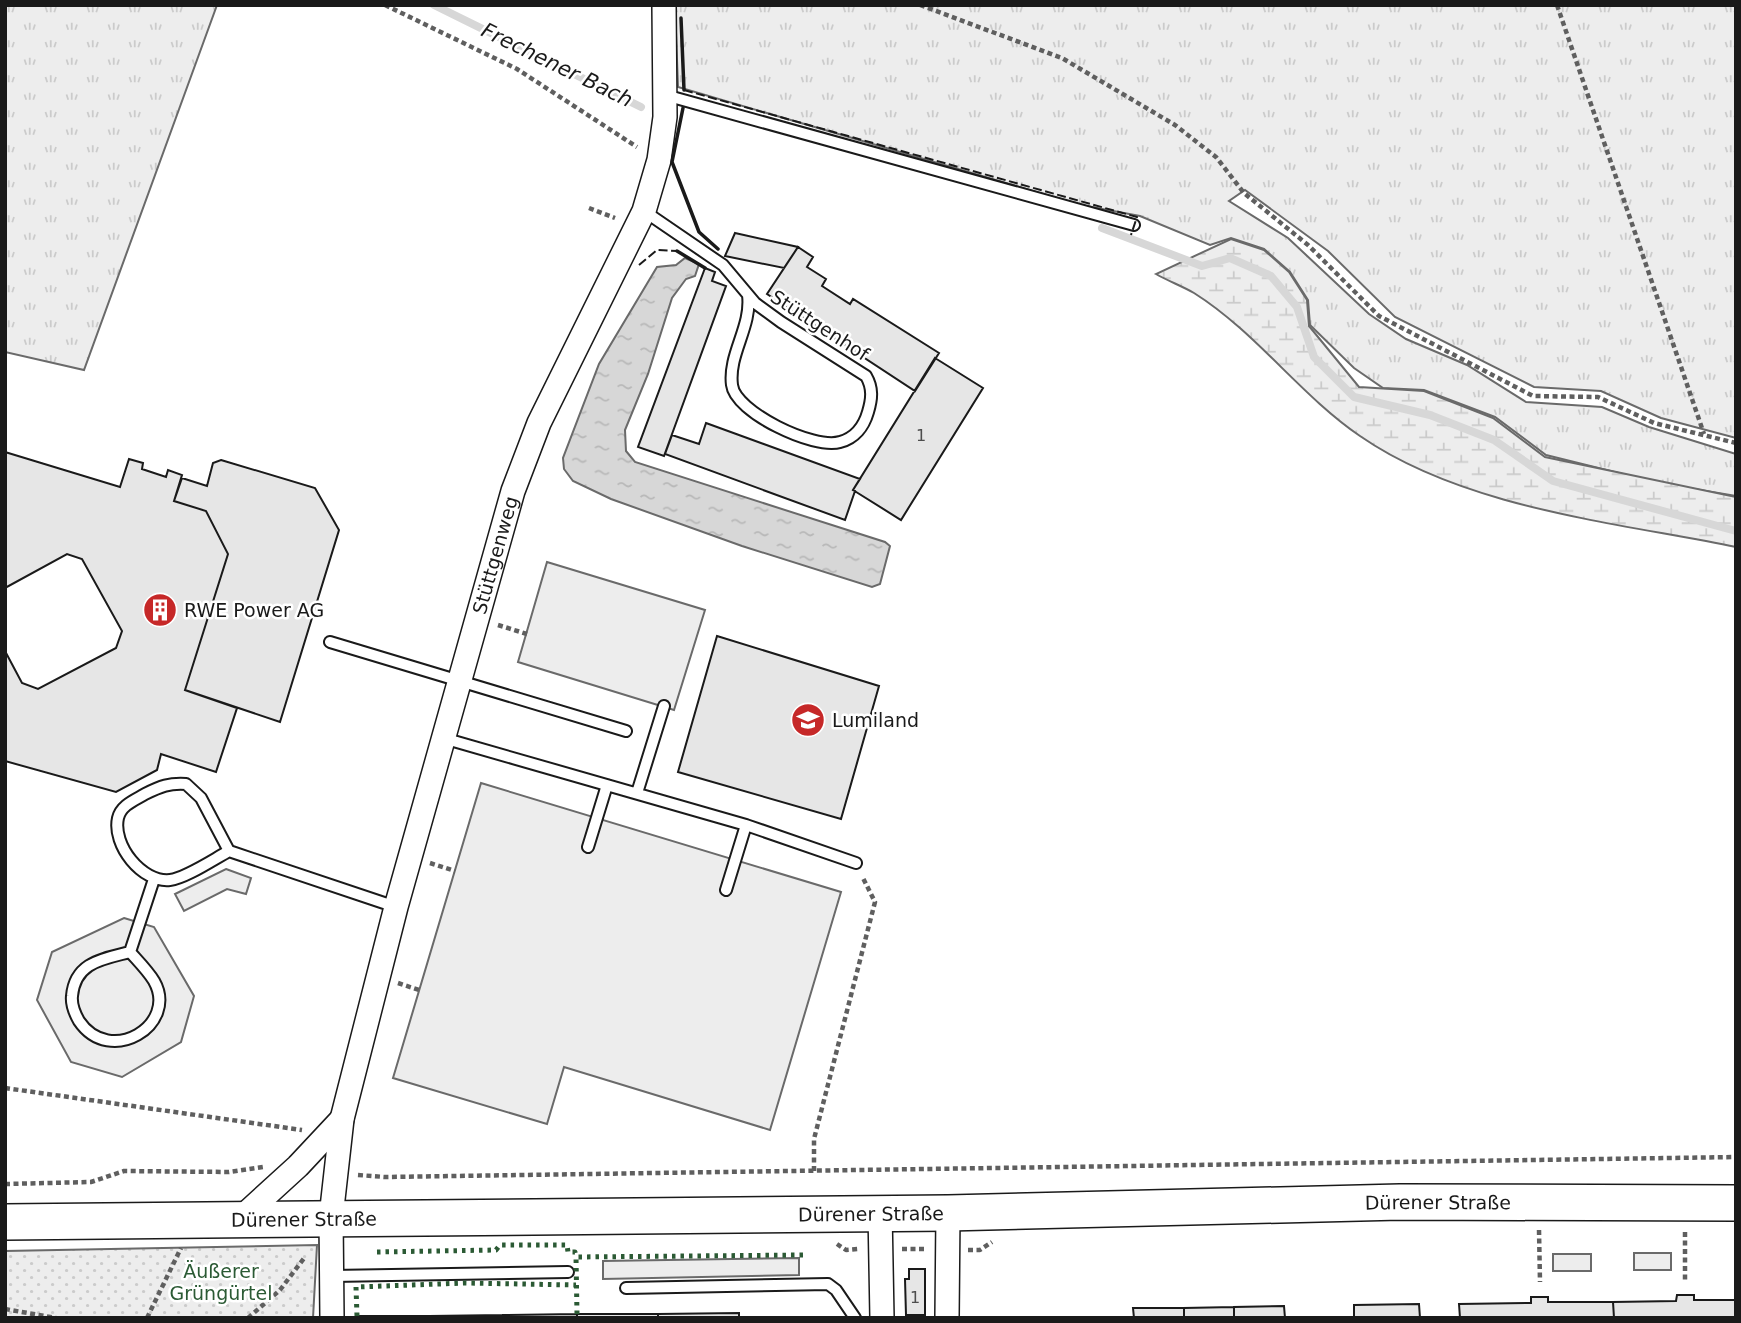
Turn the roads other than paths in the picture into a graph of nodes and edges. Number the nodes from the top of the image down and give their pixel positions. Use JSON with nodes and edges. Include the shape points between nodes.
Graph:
{"nodes":[{"id":1,"x":664,"y":5,"type":"edge"},
{"id":2,"x":665,"y":105,"type":"junction"},
{"id":3,"x":644,"y":211,"type":"junction"},
{"id":4,"x":1134,"y":225,"type":"dead end"},
{"id":5,"x":748,"y":295,"type":"junction"},
{"id":6,"x":330,"y":642,"type":"dead end"},
{"id":7,"x":459,"y":681,"type":"junction"},
{"id":8,"x":664,"y":706,"type":"dead end"},
{"id":9,"x":626,"y":731,"type":"dead end"},
{"id":10,"x":443,"y":738,"type":"junction"},
{"id":11,"x":607,"y":785,"type":"junction"},
{"id":12,"x":637,"y":793,"type":"junction"},
{"id":13,"x":746,"y":825,"type":"junction"},
{"id":14,"x":588,"y":847,"type":"dead end"},
{"id":15,"x":229,"y":851,"type":"junction"},
{"id":16,"x":856,"y":863,"type":"road end"},
{"id":17,"x":153,"y":878,"type":"junction"},
{"id":18,"x":726,"y":890,"type":"dead end"},
{"id":19,"x":396,"y":907,"type":"junction"},
{"id":20,"x":130,"y":952,"type":"junction"},
{"id":21,"x":342,"y":1119,"type":"junction"},
{"id":22,"x":1736,"y":1203,"type":"edge"},
{"id":23,"x":880,"y":1211,"type":"junction"},
{"id":24,"x":948,"y":1213,"type":"junction"},
{"id":25,"x":331,"y":1217,"type":"junction"},
{"id":26,"x":240,"y":1218,"type":"junction"},
{"id":27,"x":5,"y":1222,"type":"edge"},
{"id":28,"x":568,"y":1272,"type":"dead end"},
{"id":29,"x":332,"y":1276,"type":"junction"},
{"id":30,"x":626,"y":1288,"type":"dead end"},
{"id":31,"x":332,"y":1318,"type":"edge"},
{"id":32,"x":855,"y":1318,"type":"edge"},
{"id":33,"x":882,"y":1318,"type":"edge"},
{"id":34,"x":947,"y":1318,"type":"edge"}],
"edges":[{"from":1,"to":2,"type":"street","name":"Stüttgenweg"},
{"from":2,"to":3,"type":"street","name":"Stüttgenweg","via":[[659,160]]},
{"from":2,"to":4,"type":"lane"},
{"from":3,"to":5,"type":"lane","name":"Stüttgenhof","via":[[723,265]]},
{"from":3,"to":7,"type":"street","name":"Stüttgenweg","via":[[539,423],[513,491]]},
{"from":5,"to":5,"type":"lane","name":"Stüttgenhof","via":[[780,322],[866,376],[871,401],[865,423],[853,436],[838,443],[820,442],[760,417],[738,401],[733,371],[749,319]]},
{"from":6,"to":7,"type":"lane"},
{"from":7,"to":9,"type":"lane"},
{"from":7,"to":10,"type":"street","name":"Stüttgenweg"},
{"from":8,"to":12,"type":"lane"},
{"from":10,"to":11,"type":"lane"},
{"from":10,"to":19,"type":"street","name":"Stüttgenweg"},
{"from":11,"to":12,"type":"lane"},
{"from":11,"to":14,"type":"lane"},
{"from":12,"to":13,"type":"lane"},
{"from":13,"to":16,"type":"lane"},
{"from":13,"to":18,"type":"lane"},
{"from":15,"to":17,"type":"lane","via":[[172,880]]},
{"from":15,"to":17,"type":"lane","via":[[201,798],[186,784],[167,783],[125,805],[118,817],[117,833],[136,868]]},
{"from":15,"to":19,"type":"lane"},
{"from":17,"to":20,"type":"lane"},
{"from":19,"to":21,"type":"street","name":"Stüttgenweg"},
{"from":20,"to":20,"type":"lane","via":[[155,983],[158,1003],[153,1021],[139,1035],[121,1042],[102,1040],[85,1030],[75,1014],[73,986],[79,971],[92,962]]},
{"from":21,"to":25,"type":"street","name":"Stüttgenweg"},
{"from":21,"to":26,"type":"street","name":"Stüttgenweg","via":[[299,1166]]},
{"from":22,"to":24,"type":"main road","name":"Dürener Straße","via":[[1400,1202]]},
{"from":23,"to":24,"type":"main road","name":"Dürener Straße"},
{"from":23,"to":25,"type":"main road","name":"Dürener Straße"},
{"from":23,"to":33,"type":"street"},
{"from":24,"to":34,"type":"street"},
{"from":25,"to":26,"type":"main road","name":"Dürener Straße"},
{"from":25,"to":29,"type":"street","name":"Stüttgenweg"},
{"from":26,"to":27,"type":"main road","name":"Dürener Straße"},
{"from":28,"to":29,"type":"lane"},
{"from":29,"to":31,"type":"street","name":"Stüttgenweg"},
{"from":30,"to":32,"type":"lane","via":[[828,1284]]}]}
